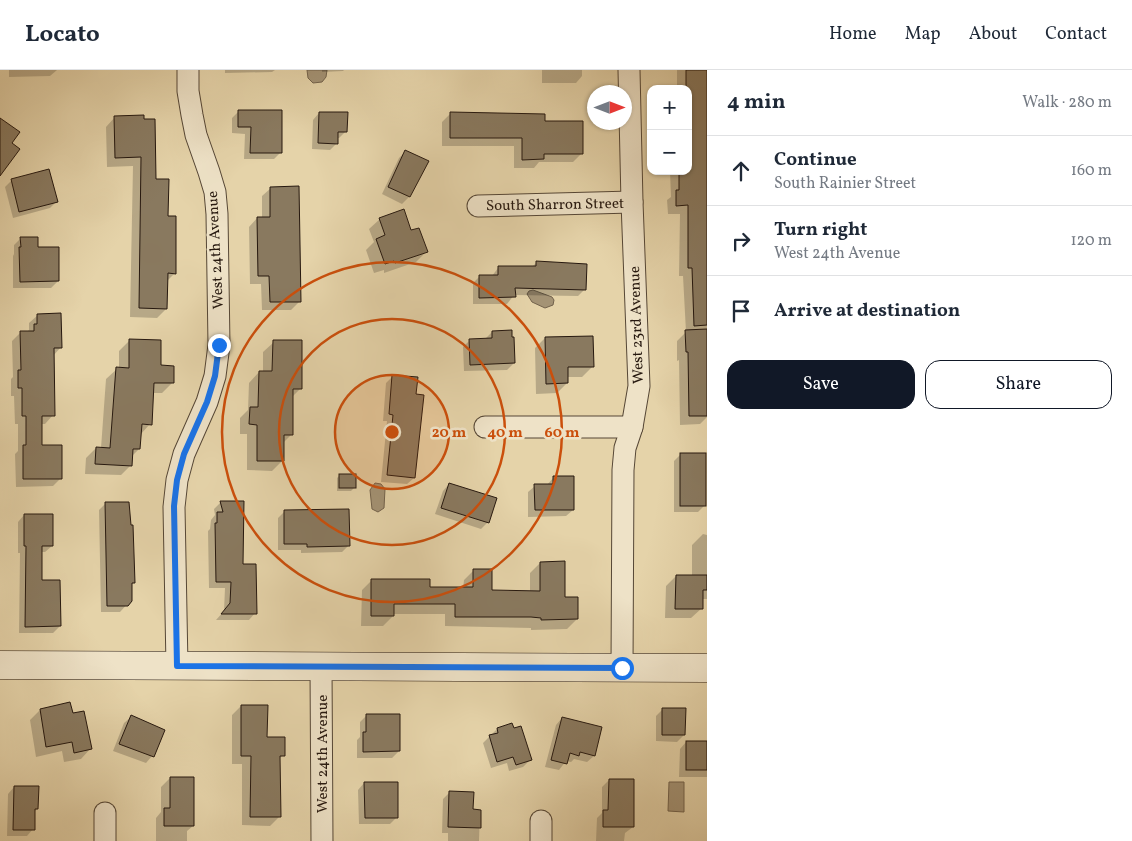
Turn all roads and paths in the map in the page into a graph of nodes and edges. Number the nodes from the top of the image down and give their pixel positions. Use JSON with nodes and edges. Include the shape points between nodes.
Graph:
{"nodes":[{"id":1,"x":188,"y":70,"type":"edge"},
{"id":2,"x":629,"y":70,"type":"edge"},
{"id":3,"x":632,"y":202,"type":"junction"},
{"id":4,"x":478,"y":206,"type":"dead end"},
{"id":5,"x":632,"y":427,"type":"junction"},
{"id":6,"x":485,"y":428,"type":"dead end"},
{"id":7,"x":0,"y":665,"type":"edge"},
{"id":8,"x":177,"y":666,"type":"junction"},
{"id":9,"x":322,"y":666,"type":"junction"},
{"id":10,"x":622,"y":668,"type":"junction"},
{"id":11,"x":707,"y":668,"type":"edge"},
{"id":12,"x":105,"y":813,"type":"dead end"},
{"id":13,"x":105,"y":841,"type":"edge"},
{"id":14,"x":322,"y":841,"type":"edge"}],
"edges":[{"from":1,"to":8,"type":"street","name":"West 24th Avenue","via":[[188,91],[196,135],[210,172],[217,214],[219,345],[210,393],[184,454],[177,480],[174,506]]},
{"from":2,"to":3,"type":"street","name":"West 23rd Avenue"},
{"from":3,"to":4,"type":"street","name":"South Sharron Street"},
{"from":3,"to":5,"type":"street","name":"West 23rd Avenue","via":[[639,386]]},
{"from":5,"to":6,"type":"street"},
{"from":5,"to":10,"type":"street","name":"West 23rd Avenue","via":[[625,448],[623,470]]},
{"from":7,"to":8,"type":"street"},
{"from":8,"to":9,"type":"street"},
{"from":9,"to":10,"type":"street"},
{"from":9,"to":14,"type":"street","name":"West 24th Avenue"},
{"from":10,"to":11,"type":"street"},
{"from":12,"to":13,"type":"street"}]}
